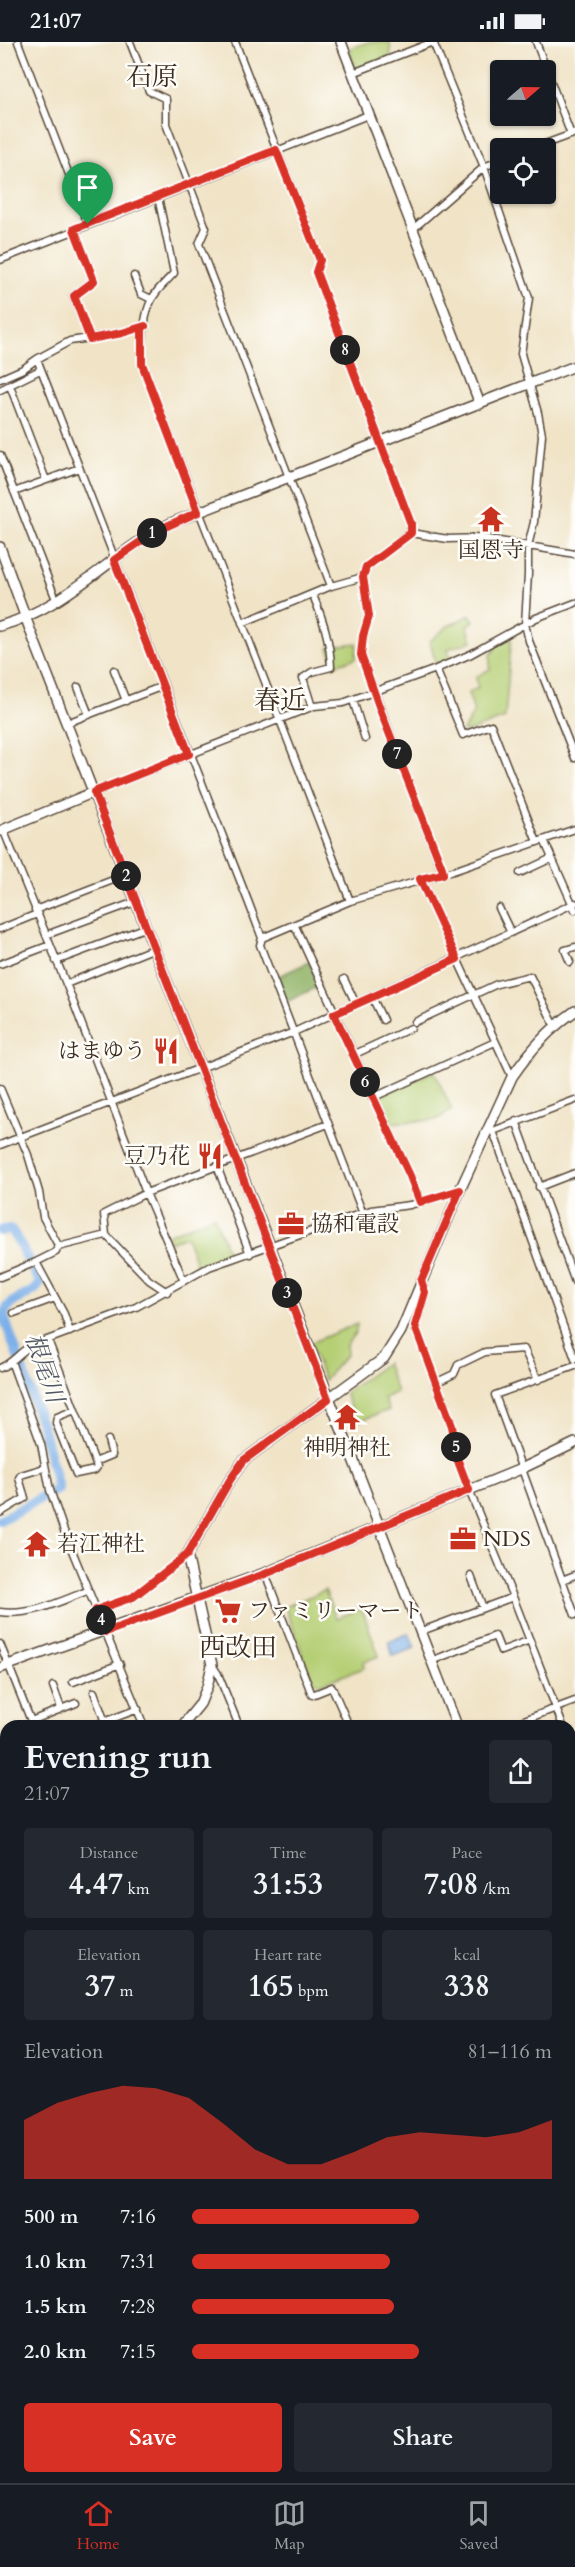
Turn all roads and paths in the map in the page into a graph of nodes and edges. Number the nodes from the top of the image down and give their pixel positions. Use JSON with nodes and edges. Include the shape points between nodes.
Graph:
{"nodes":[{"id":1,"x":18,"y":42,"type":"edge"},
{"id":2,"x":130,"y":42,"type":"edge"},
{"id":3,"x":235,"y":42,"type":"edge"},
{"id":4,"x":341,"y":42,"type":"edge"},
{"id":5,"x":433,"y":42,"type":"edge"},
{"id":6,"x":536,"y":42,"type":"edge"},
{"id":7,"x":353,"y":73,"type":"junction"},
{"id":8,"x":368,"y":115,"type":"junction"},
{"id":9,"x":573,"y":134,"type":"edge"},
{"id":10,"x":556,"y":140,"type":"edge"},
{"id":11,"x":276,"y":150,"type":"junction"},
{"id":12,"x":490,"y":165,"type":"edge"},
{"id":13,"x":484,"y":167,"type":"junction"},
{"id":14,"x":190,"y":184,"type":"junction"},
{"id":15,"x":158,"y":197,"type":"junction"},
{"id":16,"x":88,"y":224,"type":"junction"},
{"id":17,"x":74,"y":229,"type":"junction"},
{"id":18,"x":413,"y":229,"type":"junction"},
{"id":19,"x":0,"y":260,"type":"edge"},
{"id":20,"x":134,"y":276,"type":"dead end"},
{"id":21,"x":152,"y":299,"type":"junction"},
{"id":22,"x":145,"y":326,"type":"junction"},
{"id":23,"x":90,"y":339,"type":"junction"},
{"id":24,"x":36,"y":359,"type":"junction"},
{"id":25,"x":575,"y":366,"type":"edge"},
{"id":26,"x":40,"y":370,"type":"junction"},
{"id":27,"x":0,"y":379,"type":"edge"},
{"id":28,"x":530,"y":385,"type":"junction"},
{"id":29,"x":10,"y":386,"type":"junction"},
{"id":30,"x":0,"y":390,"type":"edge"},
{"id":31,"x":480,"y":404,"type":"junction"},
{"id":32,"x":380,"y":444,"type":"junction"},
{"id":33,"x":0,"y":454,"type":"edge"},
{"id":34,"x":79,"y":468,"type":"junction"},
{"id":35,"x":289,"y":477,"type":"junction"},
{"id":36,"x":46,"y":480,"type":"junction"},
{"id":37,"x":14,"y":492,"type":"junction"},
{"id":38,"x":198,"y":512,"type":"junction"},
{"id":39,"x":411,"y":533,"type":"junction"},
{"id":40,"x":528,"y":546,"type":"junction"},
{"id":41,"x":0,"y":547,"type":"edge"},
{"id":42,"x":575,"y":554,"type":"edge"},
{"id":43,"x":114,"y":560,"type":"junction"},
{"id":44,"x":363,"y":577,"type":"junction"},
{"id":45,"x":331,"y":586,"type":"junction"},
{"id":46,"x":313,"y":595,"type":"junction"},
{"id":47,"x":57,"y":603,"type":"junction"},
{"id":48,"x":575,"y":603,"type":"edge"},
{"id":49,"x":26,"y":619,"type":"junction"},
{"id":50,"x":242,"y":623,"type":"junction"},
{"id":51,"x":525,"y":624,"type":"junction"},
{"id":52,"x":0,"y":626,"type":"edge"},
{"id":53,"x":436,"y":669,"type":"junction"},
{"id":54,"x":114,"y":670,"type":"dead end"},
{"id":55,"x":163,"y":686,"type":"junction"},
{"id":56,"x":78,"y":687,"type":"dead end"},
{"id":57,"x":374,"y":693,"type":"junction"},
{"id":58,"x":353,"y":700,"type":"junction"},
{"id":59,"x":126,"y":701,"type":"junction"},
{"id":60,"x":312,"y":707,"type":"junction"},
{"id":61,"x":89,"y":715,"type":"junction"},
{"id":62,"x":279,"y":720,"type":"junction"},
{"id":63,"x":67,"y":723,"type":"junction"},
{"id":64,"x":365,"y":740,"type":"dead end"},
{"id":65,"x":189,"y":754,"type":"junction"},
{"id":66,"x":575,"y":758,"type":"edge"},
{"id":67,"x":94,"y":792,"type":"junction"},
{"id":68,"x":575,"y":829,"type":"edge"},
{"id":69,"x":2,"y":830,"type":"edge"},
{"id":70,"x":540,"y":841,"type":"junction"},
{"id":71,"x":552,"y":858,"type":"junction"},
{"id":72,"x":520,"y":873,"type":"dead end"},
{"id":73,"x":443,"y":874,"type":"junction"},
{"id":74,"x":126,"y":875,"type":"junction"},
{"id":75,"x":420,"y":879,"type":"junction"},
{"id":76,"x":350,"y":901,"type":"junction"},
{"id":77,"x":135,"y":902,"type":"junction"},
{"id":78,"x":574,"y":906,"type":"edge"},
{"id":79,"x":500,"y":908,"type":"dead end"},
{"id":80,"x":36,"y":912,"type":"junction"},
{"id":81,"x":295,"y":926,"type":"junction"},
{"id":82,"x":147,"y":927,"type":"junction"},
{"id":83,"x":0,"y":928,"type":"edge"},
{"id":84,"x":511,"y":933,"type":"junction"},
{"id":85,"x":46,"y":935,"type":"junction"},
{"id":86,"x":262,"y":939,"type":"junction"},
{"id":87,"x":50,"y":945,"type":"junction"},
{"id":88,"x":575,"y":947,"type":"edge"},
{"id":89,"x":154,"y":948,"type":"junction"},
{"id":90,"x":457,"y":959,"type":"junction"},
{"id":91,"x":56,"y":961,"type":"junction"},
{"id":92,"x":570,"y":962,"type":"dead end"},
{"id":93,"x":0,"y":964,"type":"edge"},
{"id":94,"x":344,"y":979,"type":"dead end"},
{"id":95,"x":66,"y":984,"type":"junction"},
{"id":96,"x":473,"y":994,"type":"junction"},
{"id":97,"x":372,"y":997,"type":"junction"},
{"id":98,"x":356,"y":1004,"type":"junction"},
{"id":99,"x":575,"y":1011,"type":"edge"},
{"id":100,"x":334,"y":1014,"type":"junction"},
{"id":101,"x":383,"y":1020,"type":"dead end"},
{"id":102,"x":555,"y":1026,"type":"junction"},
{"id":103,"x":294,"y":1032,"type":"junction"},
{"id":104,"x":495,"y":1042,"type":"junction"},
{"id":105,"x":353,"y":1055,"type":"junction"},
{"id":106,"x":200,"y":1068,"type":"junction"},
{"id":107,"x":512,"y":1077,"type":"junction"},
{"id":108,"x":0,"y":1088,"type":"edge"},
{"id":109,"x":372,"y":1098,"type":"junction"},
{"id":110,"x":575,"y":1100,"type":"edge"},
{"id":111,"x":111,"y":1102,"type":"junction"},
{"id":112,"x":516,"y":1121,"type":"junction"},
{"id":113,"x":328,"y":1124,"type":"junction"},
{"id":114,"x":492,"y":1129,"type":"junction"},
{"id":115,"x":20,"y":1137,"type":"junction"},
{"id":116,"x":0,"y":1145,"type":"edge"},
{"id":117,"x":235,"y":1159,"type":"junction"},
{"id":118,"x":216,"y":1166,"type":"junction"},
{"id":119,"x":575,"y":1173,"type":"edge"},
{"id":120,"x":539,"y":1186,"type":"junction"},
{"id":121,"x":460,"y":1190,"type":"junction"},
{"id":122,"x":146,"y":1193,"type":"junction"},
{"id":123,"x":420,"y":1202,"type":"junction"},
{"id":124,"x":363,"y":1214,"type":"junction"},
{"id":125,"x":106,"y":1235,"type":"junction"},
{"id":126,"x":58,"y":1247,"type":"junction"},
{"id":127,"x":269,"y":1247,"type":"junction"},
{"id":128,"x":250,"y":1254,"type":"junction"},
{"id":129,"x":36,"y":1262,"type":"junction"},
{"id":130,"x":572,"y":1267,"type":"edge"},
{"id":131,"x":0,"y":1277,"type":"edge"},
{"id":132,"x":184,"y":1281,"type":"junction"},
{"id":133,"x":421,"y":1281,"type":"junction"},
{"id":134,"x":575,"y":1282,"type":"edge"},
{"id":135,"x":167,"y":1292,"type":"junction"},
{"id":136,"x":55,"y":1298,"type":"junction"},
{"id":137,"x":14,"y":1313,"type":"dead end"},
{"id":138,"x":70,"y":1332,"type":"junction"},
{"id":139,"x":48,"y":1340,"type":"junction"},
{"id":140,"x":575,"y":1359,"type":"edge"},
{"id":141,"x":12,"y":1364,"type":"junction"},
{"id":142,"x":575,"y":1366,"type":"edge"},
{"id":143,"x":0,"y":1368,"type":"edge"},
{"id":144,"x":538,"y":1380,"type":"junction"},
{"id":145,"x":435,"y":1383,"type":"junction"},
{"id":146,"x":328,"y":1399,"type":"junction"},
{"id":147,"x":75,"y":1410,"type":"junction"},
{"id":148,"x":108,"y":1440,"type":"dead end"},
{"id":149,"x":574,"y":1445,"type":"edge"},
{"id":150,"x":95,"y":1462,"type":"junction"},
{"id":151,"x":44,"y":1468,"type":"junction"},
{"id":152,"x":521,"y":1469,"type":"junction"},
{"id":153,"x":469,"y":1490,"type":"junction"},
{"id":154,"x":0,"y":1513,"type":"edge"},
{"id":155,"x":381,"y":1527,"type":"junction"},
{"id":156,"x":187,"y":1555,"type":"junction"},
{"id":157,"x":265,"y":1574,"type":"junction"},
{"id":158,"x":575,"y":1575,"type":"edge"},
{"id":159,"x":471,"y":1576,"type":"dead end"},
{"id":160,"x":562,"y":1580,"type":"junction"},
{"id":161,"x":87,"y":1591,"type":"junction"},
{"id":162,"x":513,"y":1597,"type":"junction"},
{"id":163,"x":196,"y":1599,"type":"junction"},
{"id":164,"x":483,"y":1608,"type":"junction"},
{"id":165,"x":96,"y":1610,"type":"junction"},
{"id":166,"x":0,"y":1612,"type":"edge"},
{"id":167,"x":575,"y":1615,"type":"edge"},
{"id":168,"x":106,"y":1632,"type":"junction"},
{"id":169,"x":419,"y":1632,"type":"junction"},
{"id":170,"x":530,"y":1640,"type":"junction"},
{"id":171,"x":0,"y":1644,"type":"edge"},
{"id":172,"x":431,"y":1661,"type":"junction"},
{"id":173,"x":120,"y":1664,"type":"junction"},
{"id":174,"x":212,"y":1665,"type":"junction"},
{"id":175,"x":4,"y":1667,"type":"edge"},
{"id":176,"x":74,"y":1682,"type":"dead end"},
{"id":177,"x":53,"y":1686,"type":"dead end"},
{"id":178,"x":94,"y":1692,"type":"dead end"},
{"id":179,"x":575,"y":1701,"type":"edge"},
{"id":180,"x":76,"y":1702,"type":"dead end"},
{"id":181,"x":62,"y":1708,"type":"junction"},
{"id":182,"x":556,"y":1708,"type":"junction"},
{"id":183,"x":138,"y":1709,"type":"junction"},
{"id":184,"x":30,"y":1720,"type":"edge"},
{"id":185,"x":40,"y":1720,"type":"edge"},
{"id":186,"x":104,"y":1720,"type":"edge"},
{"id":187,"x":110,"y":1720,"type":"edge"},
{"id":188,"x":142,"y":1720,"type":"edge"},
{"id":189,"x":187,"y":1720,"type":"edge"},
{"id":190,"x":237,"y":1720,"type":"edge"},
{"id":191,"x":346,"y":1720,"type":"edge"},
{"id":192,"x":455,"y":1720,"type":"edge"},
{"id":193,"x":524,"y":1720,"type":"edge"},
{"id":194,"x":561,"y":1720,"type":"edge"}],
"edges":[{"from":1,"to":16,"type":"street"},
{"from":2,"to":14,"type":"street","via":[[149,91],[166,99],[166,124]]},
{"from":3,"to":11,"type":"street"},
{"from":4,"to":7,"type":"street"},
{"from":5,"to":7,"type":"street"},
{"from":5,"to":13,"type":"street"},
{"from":6,"to":9,"type":"street"},
{"from":7,"to":8,"type":"street"},
{"from":8,"to":11,"type":"street"},
{"from":8,"to":18,"type":"street"},
{"from":9,"to":10,"type":"street"},
{"from":11,"to":14,"type":"street"},
{"from":11,"to":32,"type":"street","via":[[320,260],[316,272]]},
{"from":12,"to":13,"type":"street"},
{"from":13,"to":18,"type":"street"},
{"from":13,"to":28,"type":"street","via":[[528,298],[521,354]]},
{"from":14,"to":15,"type":"street"},
{"from":14,"to":35,"type":"street","via":[[206,228],[199,244]]},
{"from":15,"to":16,"type":"street"},
{"from":15,"to":21,"type":"street","via":[[174,273]]},
{"from":16,"to":17,"type":"street"},
{"from":17,"to":19,"type":"street"},
{"from":17,"to":23,"type":"street","via":[[94,281],[74,296]]},
{"from":18,"to":31,"type":"street"},
{"from":20,"to":21,"type":"street","via":[[141,294]]},
{"from":21,"to":22,"type":"street"},
{"from":22,"to":23,"type":"street"},
{"from":22,"to":38,"type":"street","via":[[142,364]]},
{"from":23,"to":24,"type":"street","via":[[70,341]]},
{"from":24,"to":26,"type":"street"},
{"from":24,"to":27,"type":"street"},
{"from":25,"to":28,"type":"street"},
{"from":26,"to":29,"type":"street"},
{"from":26,"to":34,"type":"street"},
{"from":28,"to":31,"type":"street"},
{"from":28,"to":40,"type":"street","via":[[542,443]]},
{"from":29,"to":30,"type":"street"},
{"from":29,"to":36,"type":"street"},
{"from":31,"to":32,"type":"street"},
{"from":32,"to":35,"type":"street"},
{"from":32,"to":39,"type":"street"},
{"from":33,"to":37,"type":"street"},
{"from":34,"to":36,"type":"street"},
{"from":34,"to":43,"type":"street"},
{"from":35,"to":38,"type":"street"},
{"from":35,"to":45,"type":"street"},
{"from":36,"to":37,"type":"street"},
{"from":37,"to":47,"type":"street"},
{"from":38,"to":43,"type":"street","via":[[156,531]]},
{"from":38,"to":50,"type":"street"},
{"from":39,"to":40,"type":"street"},
{"from":39,"to":44,"type":"street","via":[[370,562]]},
{"from":40,"to":42,"type":"street"},
{"from":40,"to":51,"type":"street"},
{"from":41,"to":49,"type":"street"},
{"from":43,"to":47,"type":"street"},
{"from":43,"to":55,"type":"street"},
{"from":44,"to":45,"type":"street"},
{"from":44,"to":57,"type":"street","via":[[369,616],[361,655]]},
{"from":45,"to":46,"type":"street"},
{"from":46,"to":50,"type":"street"},
{"from":46,"to":60,"type":"street","via":[[330,643],[331,667],[303,678]]},
{"from":47,"to":49,"type":"street"},
{"from":48,"to":51,"type":"street"},
{"from":49,"to":52,"type":"street"},
{"from":49,"to":63,"type":"street"},
{"from":50,"to":62,"type":"street"},
{"from":51,"to":53,"type":"street"},
{"from":51,"to":66,"type":"street"},
{"from":53,"to":57,"type":"street"},
{"from":53,"to":70,"type":"street","via":[[462,735],[491,725]]},
{"from":54,"to":59,"type":"street"},
{"from":55,"to":59,"type":"street"},
{"from":55,"to":65,"type":"street"},
{"from":56,"to":61,"type":"street"},
{"from":57,"to":58,"type":"street"},
{"from":57,"to":73,"type":"street"},
{"from":58,"to":60,"type":"street"},
{"from":58,"to":64,"type":"street"},
{"from":59,"to":61,"type":"street"},
{"from":60,"to":62,"type":"street"},
{"from":61,"to":63,"type":"street"},
{"from":62,"to":65,"type":"street"},
{"from":62,"to":76,"type":"street"},
{"from":63,"to":67,"type":"street"},
{"from":65,"to":67,"type":"street"},
{"from":65,"to":86,"type":"street"},
{"from":67,"to":69,"type":"street"},
{"from":67,"to":74,"type":"street"},
{"from":68,"to":70,"type":"street"},
{"from":69,"to":80,"type":"street"},
{"from":70,"to":71,"type":"street"},
{"from":70,"to":73,"type":"street"},
{"from":71,"to":72,"type":"street"},
{"from":71,"to":78,"type":"street"},
{"from":73,"to":75,"type":"street"},
{"from":74,"to":77,"type":"street"},
{"from":74,"to":80,"type":"street"},
{"from":75,"to":76,"type":"street"},
{"from":75,"to":90,"type":"street"},
{"from":76,"to":81,"type":"street"},
{"from":77,"to":82,"type":"street"},
{"from":77,"to":85,"type":"street"},
{"from":78,"to":84,"type":"street"},
{"from":79,"to":84,"type":"street"},
{"from":80,"to":83,"type":"street"},
{"from":80,"to":85,"type":"street"},
{"from":81,"to":86,"type":"street"},
{"from":81,"to":100,"type":"street"},
{"from":82,"to":89,"type":"street"},
{"from":82,"to":91,"type":"street"},
{"from":84,"to":90,"type":"street"},
{"from":85,"to":87,"type":"street"},
{"from":86,"to":103,"type":"street","via":[[260,945]]},
{"from":87,"to":91,"type":"street"},
{"from":87,"to":93,"type":"street"},
{"from":88,"to":92,"type":"street","via":[[565,950]]},
{"from":89,"to":95,"type":"street"},
{"from":89,"to":106,"type":"street"},
{"from":90,"to":96,"type":"street"},
{"from":90,"to":97,"type":"street"},
{"from":91,"to":95,"type":"street"},
{"from":94,"to":98,"type":"street"},
{"from":95,"to":111,"type":"street"},
{"from":96,"to":102,"type":"street","via":[[530,976]]},
{"from":96,"to":104,"type":"street"},
{"from":96,"to":105,"type":"street"},
{"from":97,"to":98,"type":"street"},
{"from":97,"to":101,"type":"street"},
{"from":98,"to":100,"type":"street"},
{"from":99,"to":102,"type":"street"},
{"from":100,"to":103,"type":"street"},
{"from":100,"to":105,"type":"street"},
{"from":102,"to":107,"type":"street"},
{"from":103,"to":106,"type":"street"},
{"from":103,"to":113,"type":"street"},
{"from":104,"to":107,"type":"street"},
{"from":104,"to":109,"type":"street"},
{"from":105,"to":109,"type":"street"},
{"from":106,"to":111,"type":"street"},
{"from":106,"to":117,"type":"street"},
{"from":107,"to":114,"type":"street"},
{"from":108,"to":115,"type":"street"},
{"from":109,"to":123,"type":"street"},
{"from":110,"to":112,"type":"street"},
{"from":111,"to":115,"type":"street"},
{"from":111,"to":122,"type":"street"},
{"from":112,"to":114,"type":"street"},
{"from":112,"to":120,"type":"street"},
{"from":113,"to":117,"type":"street"},
{"from":113,"to":124,"type":"street"},
{"from":114,"to":121,"type":"street"},
{"from":114,"to":140,"type":"street"},
{"from":115,"to":116,"type":"street"},
{"from":115,"to":126,"type":"street","via":[[39,1192],[43,1217]]},
{"from":117,"to":118,"type":"street"},
{"from":117,"to":127,"type":"street"},
{"from":118,"to":122,"type":"street"},
{"from":118,"to":128,"type":"street"},
{"from":119,"to":120,"type":"street"},
{"from":120,"to":130,"type":"street"},
{"from":121,"to":123,"type":"street"},
{"from":121,"to":133,"type":"street"},
{"from":122,"to":125,"type":"street","via":[[104,1214]]},
{"from":122,"to":132,"type":"street"},
{"from":123,"to":124,"type":"street"},
{"from":124,"to":127,"type":"street"},
{"from":125,"to":126,"type":"street"},
{"from":125,"to":135,"type":"street","via":[[149,1280]]},
{"from":126,"to":129,"type":"street","via":[[56,1252]]},
{"from":127,"to":128,"type":"street"},
{"from":127,"to":146,"type":"street"},
{"from":128,"to":132,"type":"street","via":[[209,1267]]},
{"from":129,"to":131,"type":"street"},
{"from":129,"to":136,"type":"street"},
{"from":130,"to":134,"type":"street"},
{"from":132,"to":135,"type":"street"},
{"from":133,"to":145,"type":"street","via":[[425,1292],[415,1326]]},
{"from":133,"to":146,"type":"street","via":[[401,1331],[384,1358]]},
{"from":135,"to":138,"type":"street"},
{"from":136,"to":137,"type":"street"},
{"from":136,"to":138,"type":"street"},
{"from":138,"to":139,"type":"street"},
{"from":139,"to":141,"type":"street","via":[[19,1352]]},
{"from":139,"to":147,"type":"street"},
{"from":141,"to":143,"type":"street"},
{"from":141,"to":151,"type":"street","via":[[41,1444]]},
{"from":142,"to":144,"type":"street"},
{"from":144,"to":145,"type":"street","via":[[524,1349],[485,1352],[458,1365],[454,1374]]},
{"from":144,"to":152,"type":"street","via":[[495,1395]]},
{"from":145,"to":153,"type":"street","via":[[452,1426],[458,1461]]},
{"from":146,"to":155,"type":"street"},
{"from":146,"to":156,"type":"street","via":[[244,1460]]},
{"from":147,"to":150,"type":"street"},
{"from":147,"to":150,"type":"street","via":[[57,1417],[56,1423],[76,1474],[95,1470]]},
{"from":148,"to":150,"type":"street","via":[[112,1455]]},
{"from":149,"to":152,"type":"street"},
{"from":151,"to":154,"type":"street","via":[[18,1478],[25,1498]]},
{"from":151,"to":161,"type":"street"},
{"from":152,"to":153,"type":"street"},
{"from":152,"to":160,"type":"street"},
{"from":153,"to":155,"type":"street"},
{"from":153,"to":162,"type":"street"},
{"from":155,"to":157,"type":"street"},
{"from":155,"to":169,"type":"street"},
{"from":156,"to":163,"type":"street"},
{"from":156,"to":165,"type":"street","via":[[133,1597]]},
{"from":157,"to":163,"type":"street"},
{"from":157,"to":191,"type":"street","via":[[312,1695],[332,1688]]},
{"from":158,"to":160,"type":"street"},
{"from":159,"to":164,"type":"street"},
{"from":160,"to":167,"type":"street"},
{"from":161,"to":165,"type":"street"},
{"from":161,"to":166,"type":"street","via":[[37,1610]]},
{"from":162,"to":164,"type":"street"},
{"from":162,"to":170,"type":"street"},
{"from":163,"to":168,"type":"street"},
{"from":163,"to":174,"type":"street"},
{"from":164,"to":169,"type":"street"},
{"from":165,"to":168,"type":"street"},
{"from":168,"to":173,"type":"street"},
{"from":168,"to":175,"type":"street"},
{"from":169,"to":172,"type":"street"},
{"from":170,"to":172,"type":"street","via":[[501,1651],[495,1636]]},
{"from":170,"to":182,"type":"street"},
{"from":171,"to":175,"type":"street"},
{"from":172,"to":192,"type":"street"},
{"from":173,"to":176,"type":"street"},
{"from":173,"to":183,"type":"street"},
{"from":174,"to":189,"type":"street","via":[[200,1704]]},
{"from":174,"to":190,"type":"street"},
{"from":175,"to":184,"type":"street"},
{"from":177,"to":181,"type":"street"},
{"from":178,"to":186,"type":"street"},
{"from":179,"to":182,"type":"street"},
{"from":180,"to":181,"type":"street"},
{"from":181,"to":185,"type":"street"},
{"from":182,"to":193,"type":"street"},
{"from":182,"to":194,"type":"street"},
{"from":183,"to":187,"type":"street"},
{"from":183,"to":188,"type":"street"}]}
